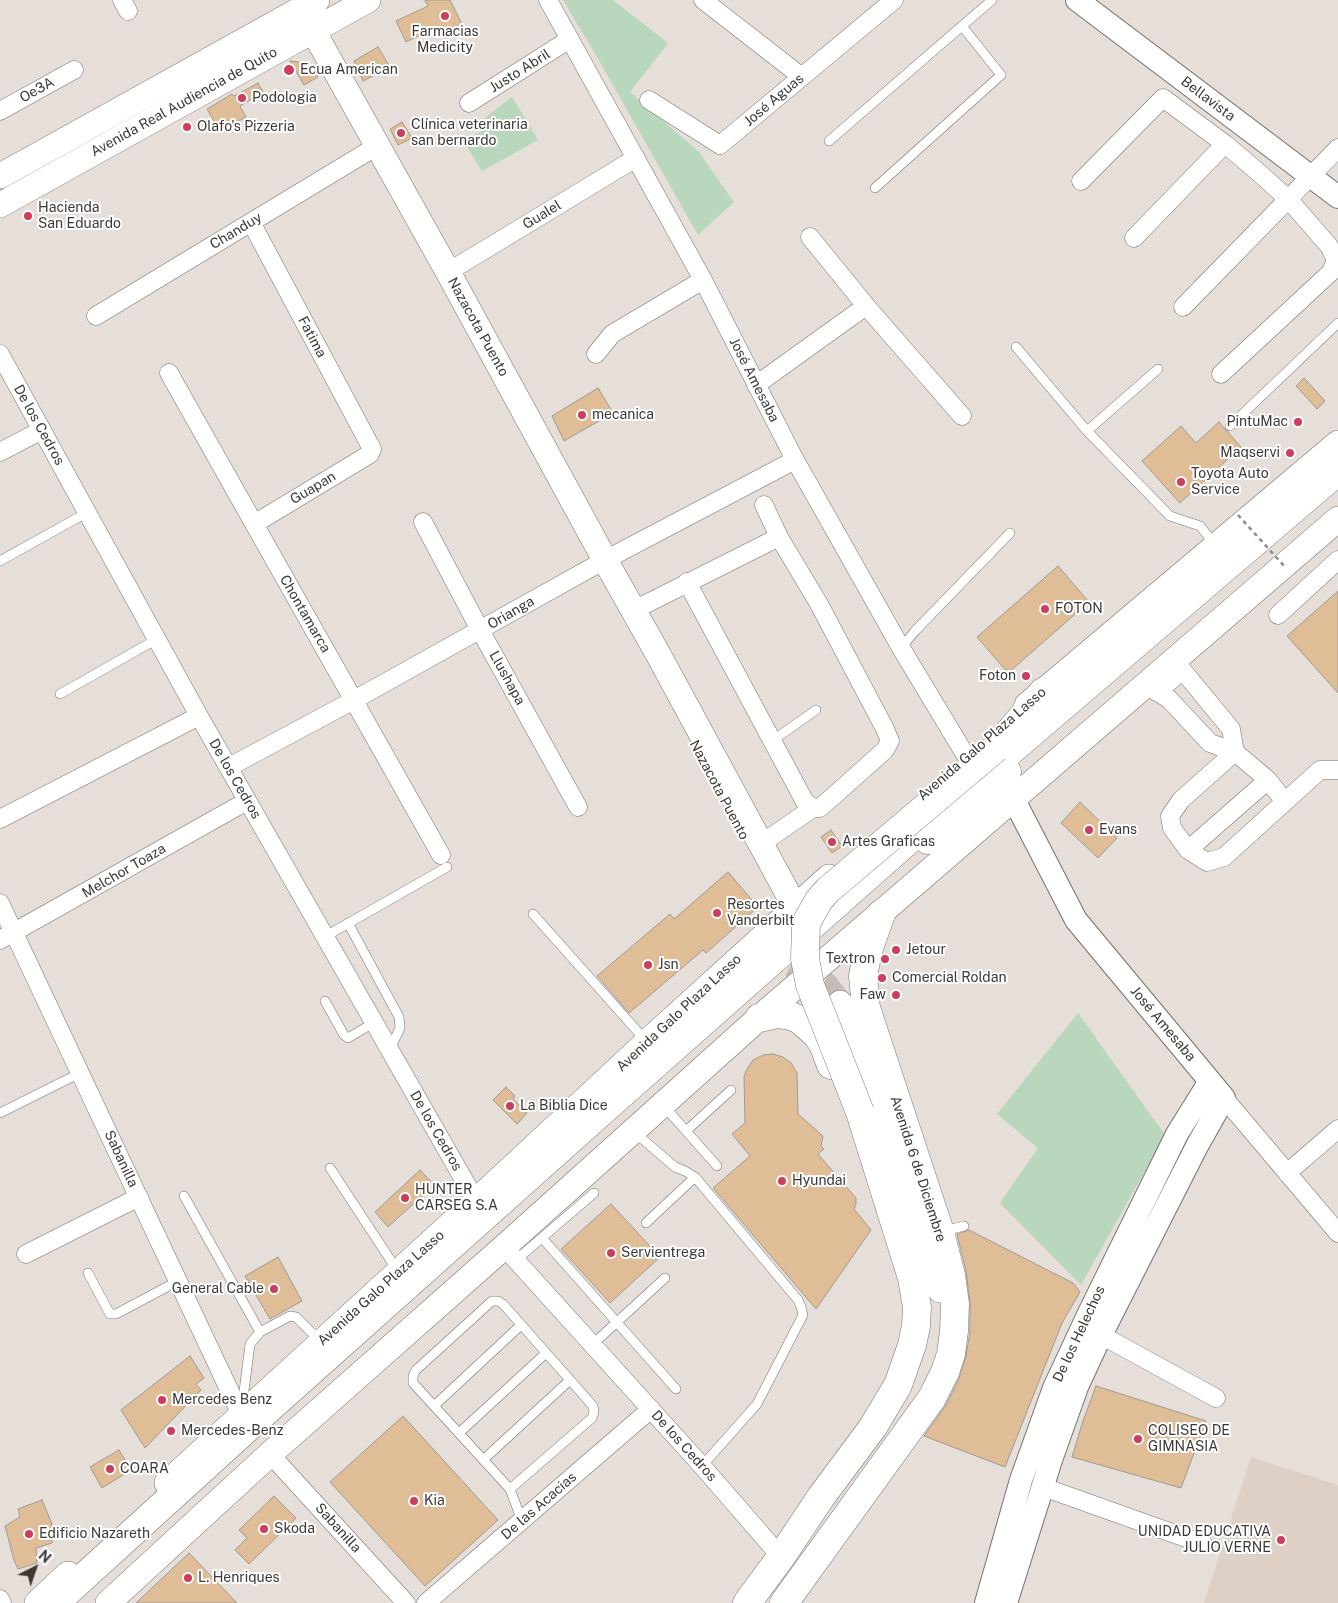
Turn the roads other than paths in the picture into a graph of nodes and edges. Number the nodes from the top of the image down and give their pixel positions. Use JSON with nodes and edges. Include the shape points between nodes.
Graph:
{"nodes":[{"id":1,"x":368,"y":0,"type":"edge"},
{"id":2,"x":548,"y":0,"type":"edge"},
{"id":3,"x":703,"y":0,"type":"edge"},
{"id":4,"x":992,"y":0,"type":"edge"},
{"id":5,"x":1078,"y":0,"type":"edge"},
{"id":6,"x":889,"y":1,"type":"edge"},
{"id":7,"x":305,"y":3,"type":"edge"},
{"id":8,"x":962,"y":26,"type":"junction"},
{"id":9,"x":313,"y":31,"type":"junction"},
{"id":10,"x":570,"y":39,"type":"junction"},
{"id":11,"x":74,"y":70,"type":"dead end"},
{"id":12,"x":802,"y":77,"type":"junction"},
{"id":13,"x":649,"y":100,"type":"dead end"},
{"id":14,"x":469,"y":104,"type":"dead end"},
{"id":15,"x":0,"y":110,"type":"edge"},
{"id":16,"x":829,"y":141,"type":"dead end"},
{"id":17,"x":1225,"y":144,"type":"junction"},
{"id":18,"x":377,"y":146,"type":"junction"},
{"id":19,"x":1338,"y":148,"type":"edge"},
{"id":20,"x":636,"y":158,"type":"junction"},
{"id":21,"x":0,"y":176,"type":"edge"},
{"id":22,"x":1310,"y":177,"type":"junction"},
{"id":23,"x":1081,"y":181,"type":"dead end"},
{"id":24,"x":875,"y":188,"type":"dead end"},
{"id":25,"x":1338,"y":197,"type":"edge"},
{"id":26,"x":1289,"y":200,"type":"junction"},
{"id":27,"x":0,"y":205,"type":"edge"},
{"id":28,"x":251,"y":222,"type":"junction"},
{"id":29,"x":810,"y":237,"type":"dead end"},
{"id":30,"x":1134,"y":238,"type":"dead end"},
{"id":31,"x":448,"y":272,"type":"junction"},
{"id":32,"x":703,"y":280,"type":"junction"},
{"id":33,"x":866,"y":306,"type":"junction"},
{"id":34,"x":1183,"y":307,"type":"dead end"},
{"id":35,"x":96,"y":316,"type":"dead end"},
{"id":36,"x":1338,"y":323,"type":"edge"},
{"id":37,"x":1016,"y":347,"type":"dead end"},
{"id":38,"x":0,"y":354,"type":"edge"},
{"id":39,"x":596,"y":354,"type":"dead end"},
{"id":40,"x":1158,"y":369,"type":"dead end"},
{"id":41,"x":169,"y":373,"type":"dead end"},
{"id":42,"x":1222,"y":374,"type":"dead end"},
{"id":43,"x":756,"y":385,"type":"junction"},
{"id":44,"x":962,"y":416,"type":"dead end"},
{"id":45,"x":1230,"y":426,"type":"dead end"},
{"id":46,"x":42,"y":430,"type":"junction"},
{"id":47,"x":1087,"y":431,"type":"junction"},
{"id":48,"x":1338,"y":443,"type":"edge"},
{"id":49,"x":0,"y":452,"type":"edge"},
{"id":50,"x":372,"y":452,"type":"joint"},
{"id":51,"x":795,"y":460,"type":"junction"},
{"id":52,"x":1338,"y":471,"type":"edge"},
{"id":53,"x":1338,"y":489,"type":"edge"},
{"id":54,"x":764,"y":505,"type":"dead end"},
{"id":55,"x":88,"y":512,"type":"junction"},
{"id":56,"x":1338,"y":519,"type":"edge"},
{"id":57,"x":423,"y":522,"type":"dead end"},
{"id":58,"x":254,"y":524,"type":"junction"},
{"id":59,"x":1010,"y":533,"type":"dead end"},
{"id":60,"x":779,"y":537,"type":"junction"},
{"id":61,"x":1216,"y":545,"type":"junction"},
{"id":62,"x":605,"y":560,"type":"junction"},
{"id":63,"x":1338,"y":560,"type":"edge"},
{"id":64,"x":0,"y":561,"type":"edge"},
{"id":65,"x":687,"y":582,"type":"junction"},
{"id":66,"x":634,"y":610,"type":"junction"},
{"id":67,"x":1278,"y":615,"type":"dead end"},
{"id":68,"x":480,"y":630,"type":"junction"},
{"id":69,"x":157,"y":639,"type":"junction"},
{"id":70,"x":901,"y":648,"type":"junction"},
{"id":71,"x":658,"y":654,"type":"junction"},
{"id":72,"x":1178,"y":665,"type":"junction"},
{"id":73,"x":1152,"y":688,"type":"junction"},
{"id":74,"x":1043,"y":692,"type":"junction"},
{"id":75,"x":60,"y":694,"type":"dead end"},
{"id":76,"x":354,"y":700,"type":"junction"},
{"id":77,"x":816,"y":710,"type":"dead end"},
{"id":78,"x":199,"y":716,"type":"junction"},
{"id":79,"x":772,"y":741,"type":"junction"},
{"id":80,"x":1235,"y":752,"type":"junction"},
{"id":81,"x":966,"y":756,"type":"junction"},
{"id":82,"x":229,"y":767,"type":"junction"},
{"id":83,"x":1338,"y":770,"type":"edge"},
{"id":84,"x":1268,"y":780,"type":"junction"},
{"id":85,"x":1013,"y":798,"type":"junction"},
{"id":86,"x":247,"y":801,"type":"junction"},
{"id":87,"x":1285,"y":802,"type":"junction"},
{"id":88,"x":578,"y":808,"type":"dead end"},
{"id":89,"x":813,"y":808,"type":"junction"},
{"id":90,"x":0,"y":820,"type":"edge"},
{"id":91,"x":771,"y":837,"type":"junction"},
{"id":92,"x":1188,"y":850,"type":"junction"},
{"id":93,"x":444,"y":861,"type":"joint"},
{"id":94,"x":816,"y":888,"type":"junction"},
{"id":95,"x":788,"y":894,"type":"dead end"},
{"id":96,"x":0,"y":904,"type":"edge"},
{"id":97,"x":533,"y":914,"type":"dead end"},
{"id":98,"x":881,"y":914,"type":"junction"},
{"id":99,"x":348,"y":923,"type":"junction"},
{"id":100,"x":777,"y":923,"type":"junction"},
{"id":101,"x":7,"y":936,"type":"edge"},
{"id":102,"x":326,"y":936,"type":"junction"},
{"id":103,"x":710,"y":998,"type":"dead end"},
{"id":104,"x":325,"y":1001,"type":"dead end"},
{"id":105,"x":840,"y":1003,"type":"tunnel mouth"},
{"id":106,"x":759,"y":1018,"type":"junction"},
{"id":107,"x":375,"y":1022,"type":"junction"},
{"id":108,"x":647,"y":1042,"type":"junction"},
{"id":109,"x":390,"y":1049,"type":"junction"},
{"id":110,"x":80,"y":1073,"type":"junction"},
{"id":111,"x":1210,"y":1081,"type":"junction"},
{"id":112,"x":731,"y":1090,"type":"dead end"},
{"id":113,"x":1224,"y":1098,"type":"junction"},
{"id":114,"x":662,"y":1105,"type":"junction"},
{"id":115,"x":0,"y":1113,"type":"edge"},
{"id":116,"x":559,"y":1125,"type":"junction"},
{"id":117,"x":1338,"y":1129,"type":"edge"},
{"id":118,"x":633,"y":1131,"type":"junction"},
{"id":119,"x":686,"y":1131,"type":"junction"},
{"id":120,"x":1177,"y":1134,"type":"junction"},
{"id":121,"x":1197,"y":1146,"type":"junction"},
{"id":122,"x":717,"y":1166,"type":"dead end"},
{"id":123,"x":330,"y":1168,"type":"dead end"},
{"id":124,"x":1288,"y":1173,"type":"junction"},
{"id":125,"x":878,"y":1174,"type":"junction"},
{"id":126,"x":695,"y":1177,"type":"junction"},
{"id":127,"x":594,"y":1192,"type":"dead end"},
{"id":128,"x":184,"y":1196,"type":"dead end"},
{"id":129,"x":139,"y":1197,"type":"junction"},
{"id":130,"x":476,"y":1201,"type":"junction"},
{"id":131,"x":646,"y":1223,"type":"dead end"},
{"id":132,"x":1338,"y":1233,"type":"edge"},
{"id":133,"x":542,"y":1238,"type":"junction"},
{"id":134,"x":26,"y":1254,"type":"dead end"},
{"id":135,"x":510,"y":1254,"type":"junction"},
{"id":136,"x":398,"y":1272,"type":"junction"},
{"id":137,"x":88,"y":1273,"type":"dead end"},
{"id":138,"x":665,"y":1278,"type":"dead end"},
{"id":139,"x":178,"y":1281,"type":"junction"},
{"id":140,"x":617,"y":1323,"type":"junction"},
{"id":141,"x":521,"y":1324,"type":"junction"},
{"id":142,"x":260,"y":1332,"type":"junction"},
{"id":143,"x":1101,"y":1335,"type":"junction"},
{"id":144,"x":321,"y":1342,"type":"junction"},
{"id":145,"x":593,"y":1344,"type":"junction"},
{"id":146,"x":546,"y":1353,"type":"junction"},
{"id":147,"x":570,"y":1380,"type":"junction"},
{"id":148,"x":676,"y":1389,"type":"dead end"},
{"id":149,"x":1216,"y":1398,"type":"dead end"},
{"id":150,"x":434,"y":1406,"type":"junction"},
{"id":151,"x":651,"y":1410,"type":"junction"},
{"id":152,"x":241,"y":1415,"type":"junction"},
{"id":153,"x":917,"y":1421,"type":"junction"},
{"id":154,"x":459,"y":1433,"type":"junction"},
{"id":155,"x":270,"y":1454,"type":"junction"},
{"id":156,"x":483,"y":1460,"type":"junction"},
{"id":157,"x":702,"y":1466,"type":"junction"},
{"id":158,"x":1043,"y":1487,"type":"junction"},
{"id":159,"x":510,"y":1489,"type":"junction"},
{"id":160,"x":522,"y":1521,"type":"junction"},
{"id":161,"x":1203,"y":1544,"type":"dead end"},
{"id":162,"x":781,"y":1557,"type":"junction"},
{"id":163,"x":0,"y":1599,"type":"edge"},
{"id":164,"x":2,"y":1603,"type":"edge"},
{"id":165,"x":37,"y":1603,"type":"edge"},
{"id":166,"x":55,"y":1603,"type":"edge"},
{"id":167,"x":79,"y":1603,"type":"edge"},
{"id":168,"x":108,"y":1603,"type":"edge"},
{"id":169,"x":406,"y":1603,"type":"edge"},
{"id":170,"x":426,"y":1603,"type":"edge"},
{"id":171,"x":746,"y":1603,"type":"edge"},
{"id":172,"x":784,"y":1603,"type":"edge"},
{"id":173,"x":986,"y":1603,"type":"edge"},
{"id":174,"x":1006,"y":1603,"type":"edge"}],
"edges":[{"from":1,"to":9,"type":"main road","name":"Avenida Real Audiencia de Quito"},
{"from":2,"to":10,"type":"street","name":"José Amesaba"},
{"from":3,"to":12,"type":"street"},
{"from":4,"to":8,"type":"lane"},
{"from":5,"to":22,"type":"street","name":"Bellavista"},
{"from":6,"to":12,"type":"street","name":"José Aguas"},
{"from":7,"to":9,"type":"main road","name":"Nazacota Puento"},
{"from":7,"to":21,"type":"main road","name":"Avenida Real Audiencia de Quito"},
{"from":8,"to":16,"type":"lane"},
{"from":8,"to":24,"type":"lane","via":[[1001,75]]},
{"from":9,"to":18,"type":"main road","name":"Nazacota Puento"},
{"from":9,"to":27,"type":"main road","name":"Avenida Real Audiencia de Quito"},
{"from":10,"to":14,"type":"street","name":"Justo Abril"},
{"from":10,"to":20,"type":"street","name":"José Amesaba"},
{"from":11,"to":15,"type":"street","name":"Oe3A"},
{"from":12,"to":13,"type":"street","name":"José Aguas","via":[[720,145]]},
{"from":17,"to":23,"type":"street","via":[[1163,98]]},
{"from":17,"to":26,"type":"street"},
{"from":17,"to":30,"type":"street"},
{"from":18,"to":28,"type":"street","name":"Chanduy"},
{"from":18,"to":31,"type":"main road","name":"Nazacota Puento"},
{"from":19,"to":22,"type":"street"},
{"from":20,"to":31,"type":"street","name":"Gualel"},
{"from":20,"to":32,"type":"street","name":"José Amesaba"},
{"from":22,"to":25,"type":"street","name":"Bellavista"},
{"from":22,"to":26,"type":"street"},
{"from":26,"to":34,"type":"street"},
{"from":26,"to":42,"type":"street","via":[[1329,246],[1336,260],[1332,272]]},
{"from":28,"to":35,"type":"street","name":"Chanduy"},
{"from":28,"to":50,"type":"street","name":"Fatima"},
{"from":29,"to":33,"type":"street"},
{"from":31,"to":62,"type":"main road","name":"Nazacota Puento"},
{"from":32,"to":39,"type":"street","via":[[612,334]]},
{"from":32,"to":43,"type":"street","name":"José Amesaba"},
{"from":33,"to":43,"type":"street"},
{"from":33,"to":44,"type":"street"},
{"from":36,"to":45,"type":"lane"},
{"from":37,"to":47,"type":"lane"},
{"from":38,"to":46,"type":"street","name":"De los Cedros"},
{"from":40,"to":47,"type":"lane"},
{"from":41,"to":58,"type":"street","name":"Chontamarca"},
{"from":43,"to":51,"type":"street","name":"José Amesaba"},
{"from":46,"to":49,"type":"street"},
{"from":46,"to":55,"type":"street","name":"De los Cedros"},
{"from":47,"to":61,"type":"lane","via":[[1170,516],[1200,526]]},
{"from":48,"to":61,"type":"main road","name":"Avenida Galo Plaza Lasso"},
{"from":50,"to":58,"type":"street","name":"Guapan"},
{"from":51,"to":62,"type":"street","name":"Orianga"},
{"from":51,"to":70,"type":"street","name":"José Amesaba"},
{"from":52,"to":166,"type":"main road","name":"Avenida Galo Plaza Lasso","via":[[936,816]]},
{"from":53,"to":167,"type":"main road","via":[[947,823]]},
{"from":54,"to":60,"type":"street"},
{"from":55,"to":64,"type":"lane"},
{"from":55,"to":69,"type":"street","name":"De los Cedros"},
{"from":56,"to":72,"type":"main road"},
{"from":57,"to":68,"type":"street","name":"Llushapa"},
{"from":58,"to":76,"type":"street","name":"Chontamarca"},
{"from":59,"to":70,"type":"lane"},
{"from":60,"to":65,"type":"street"},
{"from":60,"to":89,"type":"street","via":[[819,604],[890,742],[824,806]]},
{"from":61,"to":74,"type":"main road","name":"Avenida Galo Plaza Lasso"},
{"from":62,"to":66,"type":"main road","name":"Nazacota Puento"},
{"from":62,"to":68,"type":"street","name":"Orianga"},
{"from":63,"to":67,"type":"street"},
{"from":65,"to":66,"type":"street"},
{"from":65,"to":79,"type":"street"},
{"from":66,"to":71,"type":"main road","name":"Nazacota Puento"},
{"from":68,"to":76,"type":"street","name":"Orianga"},
{"from":68,"to":88,"type":"street","name":"Llushapa"},
{"from":69,"to":75,"type":"lane"},
{"from":69,"to":78,"type":"street","name":"De los Cedros"},
{"from":70,"to":81,"type":"street","name":"José Amesaba"},
{"from":71,"to":91,"type":"main road","via":[[682,677]]},
{"from":71,"to":95,"type":"main road","name":"Nazacota Puento"},
{"from":71,"to":100,"type":"main road","name":"Nazacota Puento","via":[[665,685],[780,905]]},
{"from":72,"to":73,"type":"main road"},
{"from":72,"to":80,"type":"street","via":[[1231,729]]},
{"from":73,"to":80,"type":"street","via":[[1169,699],[1210,743]]},
{"from":73,"to":85,"type":"main road"},
{"from":74,"to":81,"type":"main road","name":"Avenida Galo Plaza Lasso"},
{"from":74,"to":125,"type":"main road","bridge":true,"via":[[996,748],[828,890],[806,923],[810,985],[860,1112]]},
{"from":76,"to":82,"type":"street","name":"Orianga"},
{"from":76,"to":93,"type":"street","name":"Chontamarca"},
{"from":77,"to":79,"type":"lane"},
{"from":78,"to":82,"type":"street","name":"De los Cedros"},
{"from":78,"to":90,"type":"street"},
{"from":79,"to":89,"type":"street","via":[[804,802]]},
{"from":80,"to":84,"type":"street"},
{"from":80,"to":92,"type":"street","via":[[1181,800],[1170,816],[1172,828]]},
{"from":81,"to":94,"type":"main road","name":"Avenida Galo Plaza Lasso"},
{"from":82,"to":86,"type":"street","name":"De los Cedros"},
{"from":83,"to":87,"type":"street","via":[[1320,770]]},
{"from":84,"to":87,"type":"street"},
{"from":84,"to":92,"type":"street"},
{"from":85,"to":98,"type":"main road"},
{"from":85,"to":111,"type":"street","name":"José Amesaba","via":[[1076,920]]},
{"from":86,"to":101,"type":"street","name":"Melchor Toaza"},
{"from":86,"to":102,"type":"street","name":"De los Cedros"},
{"from":87,"to":92,"type":"street","via":[[1224,857],[1206,862]]},
{"from":89,"to":91,"type":"street"},
{"from":91,"to":94,"type":"main road","via":[[793,877]]},
{"from":93,"to":99,"type":"lane"},
{"from":94,"to":100,"type":"main road","name":"Avenida Galo Plaza Lasso"},
{"from":96,"to":101,"type":"street","name":"Sabanilla"},
{"from":97,"to":108,"type":"lane"},
{"from":98,"to":106,"type":"main road"},
{"from":98,"to":153,"type":"main road","name":"Avenida 6 de Diciembre","via":[[868,951],[864,976],[866,1008],[952,1229],[954,1331],[951,1354],[932,1398]]},
{"from":99,"to":102,"type":"lane"},
{"from":99,"to":109,"type":"lane","via":[[399,1017],[400,1028]]},
{"from":100,"to":108,"type":"main road","name":"Avenida Galo Plaza Lasso"},
{"from":101,"to":110,"type":"street","name":"Sabanilla"},
{"from":102,"to":107,"type":"street","name":"De los Cedros"},
{"from":103,"to":116,"type":"main road"},
{"from":104,"to":107,"type":"lane","via":[[348,1038]]},
{"from":105,"to":153,"type":"main road","name":"Avenida 6 de Diciembre","via":[[938,1275],[943,1328]]},
{"from":106,"to":114,"type":"main road"},
{"from":106,"to":125,"type":"main road","via":[[776,1014],[791,1016],[816,1034]]},
{"from":107,"to":109,"type":"street","name":"De los Cedros"},
{"from":108,"to":116,"type":"main road","name":"Avenida Galo Plaza Lasso"},
{"from":109,"to":130,"type":"street","name":"De los Cedros"},
{"from":110,"to":115,"type":"lane"},
{"from":110,"to":129,"type":"street","name":"Sabanilla"},
{"from":111,"to":113,"type":"street","name":"José Amesaba"},
{"from":111,"to":120,"type":"street","name":"De los Helechos"},
{"from":112,"to":119,"type":"lane"},
{"from":113,"to":121,"type":"street","name":"De los Helechos"},
{"from":113,"to":124,"type":"street","name":"José Amesaba"},
{"from":114,"to":118,"type":"main road"},
{"from":114,"to":119,"type":"lane"},
{"from":116,"to":130,"type":"main road","name":"Avenida Galo Plaza Lasso"},
{"from":117,"to":124,"type":"street"},
{"from":118,"to":126,"type":"lane","via":[[675,1167]]},
{"from":118,"to":135,"type":"main road"},
{"from":119,"to":122,"type":"lane"},
{"from":120,"to":121,"type":"street"},
{"from":120,"to":173,"type":"street","name":"De los Helechos","via":[[1054,1388],[1021,1480]]},
{"from":121,"to":143,"type":"street","name":"De los Helechos"},
{"from":123,"to":136,"type":"lane"},
{"from":124,"to":132,"type":"street","name":"José Amesaba"},
{"from":125,"to":162,"type":"main road","via":[[912,1278],[917,1307],[912,1345],[898,1384],[873,1427]]},
{"from":126,"to":131,"type":"lane"},
{"from":126,"to":157,"type":"lane","via":[[802,1307],[802,1315],[757,1404]]},
{"from":127,"to":133,"type":"lane"},
{"from":128,"to":142,"type":"lane"},
{"from":129,"to":134,"type":"street"},
{"from":129,"to":139,"type":"street","name":"Sabanilla"},
{"from":130,"to":136,"type":"main road","name":"Avenida Galo Plaza Lasso"},
{"from":133,"to":135,"type":"lane"},
{"from":133,"to":140,"type":"lane"},
{"from":135,"to":145,"type":"street","name":"De los Cedros"},
{"from":135,"to":155,"type":"main road"},
{"from":136,"to":144,"type":"main road","name":"Avenida Galo Plaza Lasso"},
{"from":137,"to":139,"type":"lane","via":[[110,1314],[116,1314]]},
{"from":138,"to":140,"type":"lane"},
{"from":139,"to":152,"type":"street","name":"Sabanilla"},
{"from":140,"to":145,"type":"lane"},
{"from":140,"to":148,"type":"lane"},
{"from":141,"to":146,"type":"lane"},
{"from":141,"to":150,"type":"lane"},
{"from":141,"to":150,"type":"lane","via":[[503,1304],[492,1301],[416,1370],[413,1383]]},
{"from":142,"to":144,"type":"lane","via":[[290,1316],[296,1317]]},
{"from":142,"to":152,"type":"lane","via":[[250,1344]]},
{"from":143,"to":149,"type":"street"},
{"from":143,"to":158,"type":"street","name":"De los Helechos","via":[[1077,1387]]},
{"from":144,"to":152,"type":"main road","name":"Avenida Galo Plaza Lasso"},
{"from":145,"to":151,"type":"street","name":"De los Cedros"},
{"from":146,"to":147,"type":"lane"},
{"from":146,"to":154,"type":"lane"},
{"from":147,"to":156,"type":"lane"},
{"from":147,"to":159,"type":"lane","via":[[593,1406],[592,1418]]},
{"from":150,"to":154,"type":"lane"},
{"from":151,"to":157,"type":"street","name":"De los Cedros"},
{"from":151,"to":160,"type":"street","name":"De las Acacias"},
{"from":152,"to":165,"type":"main road","name":"Avenida Galo Plaza Lasso"},
{"from":153,"to":172,"type":"main road","name":"Avenida 6 de Diciembre"},
{"from":154,"to":156,"type":"lane"},
{"from":155,"to":168,"type":"main road"},
{"from":155,"to":169,"type":"street","name":"Sabanilla"},
{"from":156,"to":159,"type":"lane"},
{"from":157,"to":162,"type":"street","name":"De los Cedros"},
{"from":158,"to":161,"type":"street"},
{"from":158,"to":174,"type":"street","name":"De los Helechos"},
{"from":159,"to":160,"type":"lane"},
{"from":160,"to":170,"type":"street","name":"De las Acacias"},
{"from":162,"to":171,"type":"main road"},
{"from":163,"to":164,"type":"street"}]}
